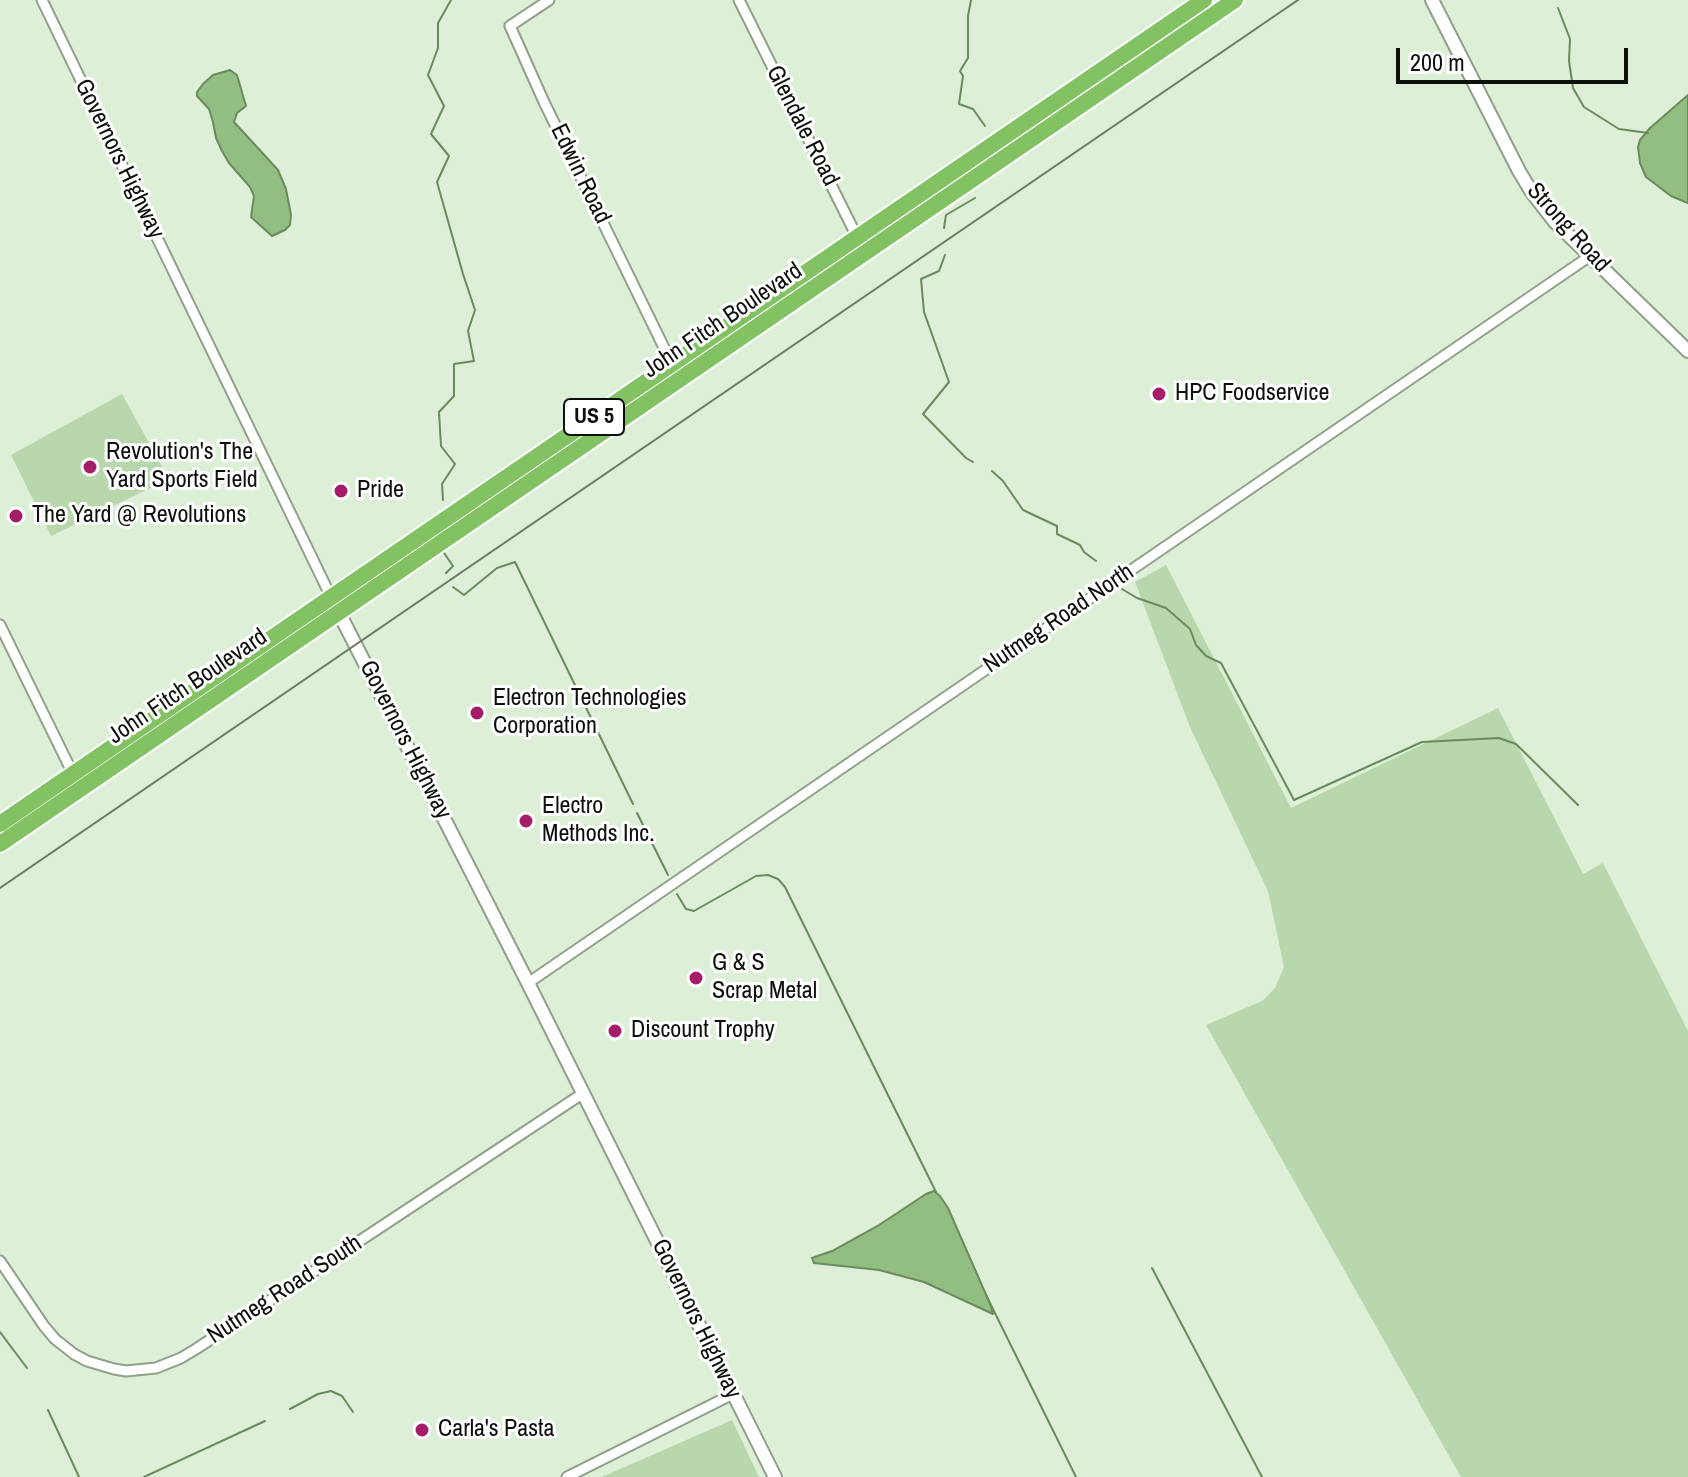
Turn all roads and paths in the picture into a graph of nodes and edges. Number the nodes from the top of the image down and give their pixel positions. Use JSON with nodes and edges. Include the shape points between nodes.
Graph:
{"nodes":[{"id":1,"x":42,"y":0,"type":"edge"},
{"id":2,"x":549,"y":0,"type":"edge"},
{"id":3,"x":739,"y":0,"type":"edge"},
{"id":4,"x":1204,"y":0,"type":"edge"},
{"id":5,"x":1235,"y":0,"type":"edge"},
{"id":6,"x":1432,"y":0,"type":"edge"},
{"id":7,"x":857,"y":237,"type":"junction"},
{"id":8,"x":865,"y":253,"type":"junction"},
{"id":9,"x":1590,"y":256,"type":"junction"},
{"id":10,"x":1688,"y":351,"type":"edge"},
{"id":11,"x":672,"y":364,"type":"junction"},
{"id":12,"x":335,"y":605,"type":"junction"},
{"id":13,"x":0,"y":625,"type":"edge"},
{"id":14,"x":73,"y":774,"type":"junction"},
{"id":15,"x":80,"y":790,"type":"junction"},
{"id":16,"x":0,"y":824,"type":"edge"},
{"id":17,"x":0,"y":844,"type":"edge"},
{"id":18,"x":528,"y":983,"type":"junction"},
{"id":19,"x":582,"y":1094,"type":"junction"},
{"id":20,"x":0,"y":1261,"type":"edge"},
{"id":21,"x":733,"y":1394,"type":"junction"},
{"id":22,"x":567,"y":1477,"type":"edge"},
{"id":23,"x":775,"y":1477,"type":"edge"}],
"edges":[{"from":1,"to":12,"type":"street","name":"Governors Highway"},
{"from":2,"to":11,"type":"street","name":"Edwin Road","via":[[510,26]]},
{"from":3,"to":7,"type":"street","name":"Glendale Road"},
{"from":4,"to":7,"type":"highway","name":"John Fitch Boulevard","number":"US 5"},
{"from":5,"to":8,"type":"highway","name":"John Fitch Boulevard","number":"US 5"},
{"from":6,"to":9,"type":"street","name":"Strong Road","via":[[1531,191]]},
{"from":7,"to":8,"type":"street","name":"Glendale Road"},
{"from":7,"to":11,"type":"highway","name":"John Fitch Boulevard","number":"US 5"},
{"from":8,"to":12,"type":"highway","name":"John Fitch Boulevard","number":"US 5"},
{"from":9,"to":10,"type":"street","name":"Strong Road"},
{"from":9,"to":18,"type":"street","name":"Nutmeg Road North"},
{"from":11,"to":12,"type":"highway","name":"John Fitch Boulevard","number":"US 5"},
{"from":12,"to":14,"type":"highway","name":"John Fitch Boulevard","number":"US 5"},
{"from":12,"to":15,"type":"highway","name":"John Fitch Boulevard","number":"US 5"},
{"from":12,"to":18,"type":"street","name":"Governors Highway"},
{"from":13,"to":14,"type":"street"},
{"from":14,"to":15,"type":"street"},
{"from":14,"to":16,"type":"highway","name":"John Fitch Boulevard","number":"US 5"},
{"from":15,"to":17,"type":"highway","name":"John Fitch Boulevard","number":"US 5"},
{"from":18,"to":19,"type":"street","name":"Governors Highway"},
{"from":19,"to":20,"type":"street","name":"Nutmeg Road South","via":[[196,1349],[156,1368],[114,1369],[74,1354],[44,1326]]},
{"from":19,"to":21,"type":"street","name":"Governors Highway"},
{"from":21,"to":22,"type":"street"},
{"from":21,"to":23,"type":"street","name":"Governors Highway"}]}
